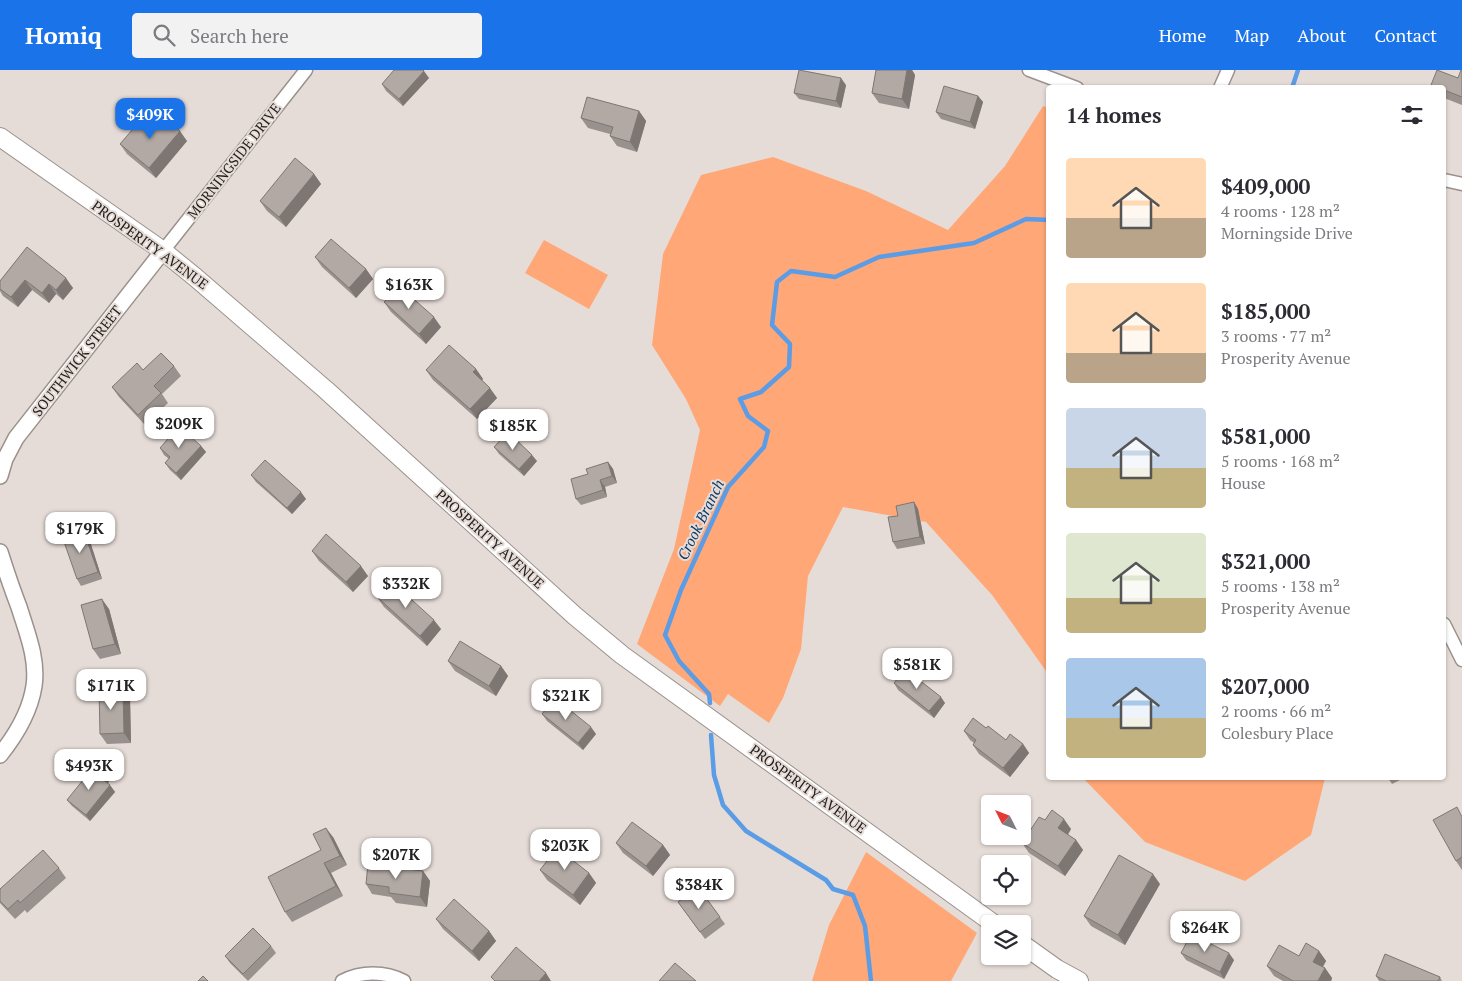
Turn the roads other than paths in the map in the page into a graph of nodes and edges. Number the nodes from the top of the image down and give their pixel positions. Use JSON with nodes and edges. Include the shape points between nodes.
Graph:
{"nodes":[{"id":1,"x":306,"y":70,"type":"edge"},
{"id":2,"x":1029,"y":70,"type":"edge"},
{"id":3,"x":1228,"y":70,"type":"edge"},
{"id":4,"x":1069,"y":85,"type":"edge"},
{"id":5,"x":1221,"y":85,"type":"edge"},
{"id":6,"x":0,"y":137,"type":"edge"},
{"id":7,"x":1446,"y":180,"type":"edge"},
{"id":8,"x":1462,"y":184,"type":"edge"},
{"id":9,"x":163,"y":252,"type":"junction"},
{"id":10,"x":0,"y":476,"type":"edge"},
{"id":11,"x":0,"y":552,"type":"edge"},
{"id":12,"x":1446,"y":628,"type":"edge"},
{"id":13,"x":1462,"y":660,"type":"edge"},
{"id":14,"x":0,"y":755,"type":"edge"},
{"id":15,"x":982,"y":915,"type":"edge"},
{"id":16,"x":1031,"y":950,"type":"edge"},
{"id":17,"x":342,"y":981,"type":"edge"},
{"id":18,"x":404,"y":981,"type":"edge"},
{"id":19,"x":1079,"y":981,"type":"edge"}],
"edges":[{"from":1,"to":9,"type":"street","name":"MORNINGSIDE DRIVE"},
{"from":2,"to":4,"type":"street"},
{"from":3,"to":5,"type":"street"},
{"from":6,"to":9,"type":"main road","name":"PROSPERITY AVENUE"},
{"from":7,"to":8,"type":"street"},
{"from":9,"to":10,"type":"street","name":"SOUTHWICK STREET","via":[[16,438]]},
{"from":9,"to":15,"type":"main road","name":"PROSPERITY AVENUE","via":[[326,390],[622,655]]},
{"from":11,"to":14,"type":"street","via":[[31,643],[34,665],[30,703],[22,724]]},
{"from":12,"to":13,"type":"street"},
{"from":16,"to":19,"type":"main road"},
{"from":17,"to":18,"type":"street","via":[[365,973],[382,973]]}]}
